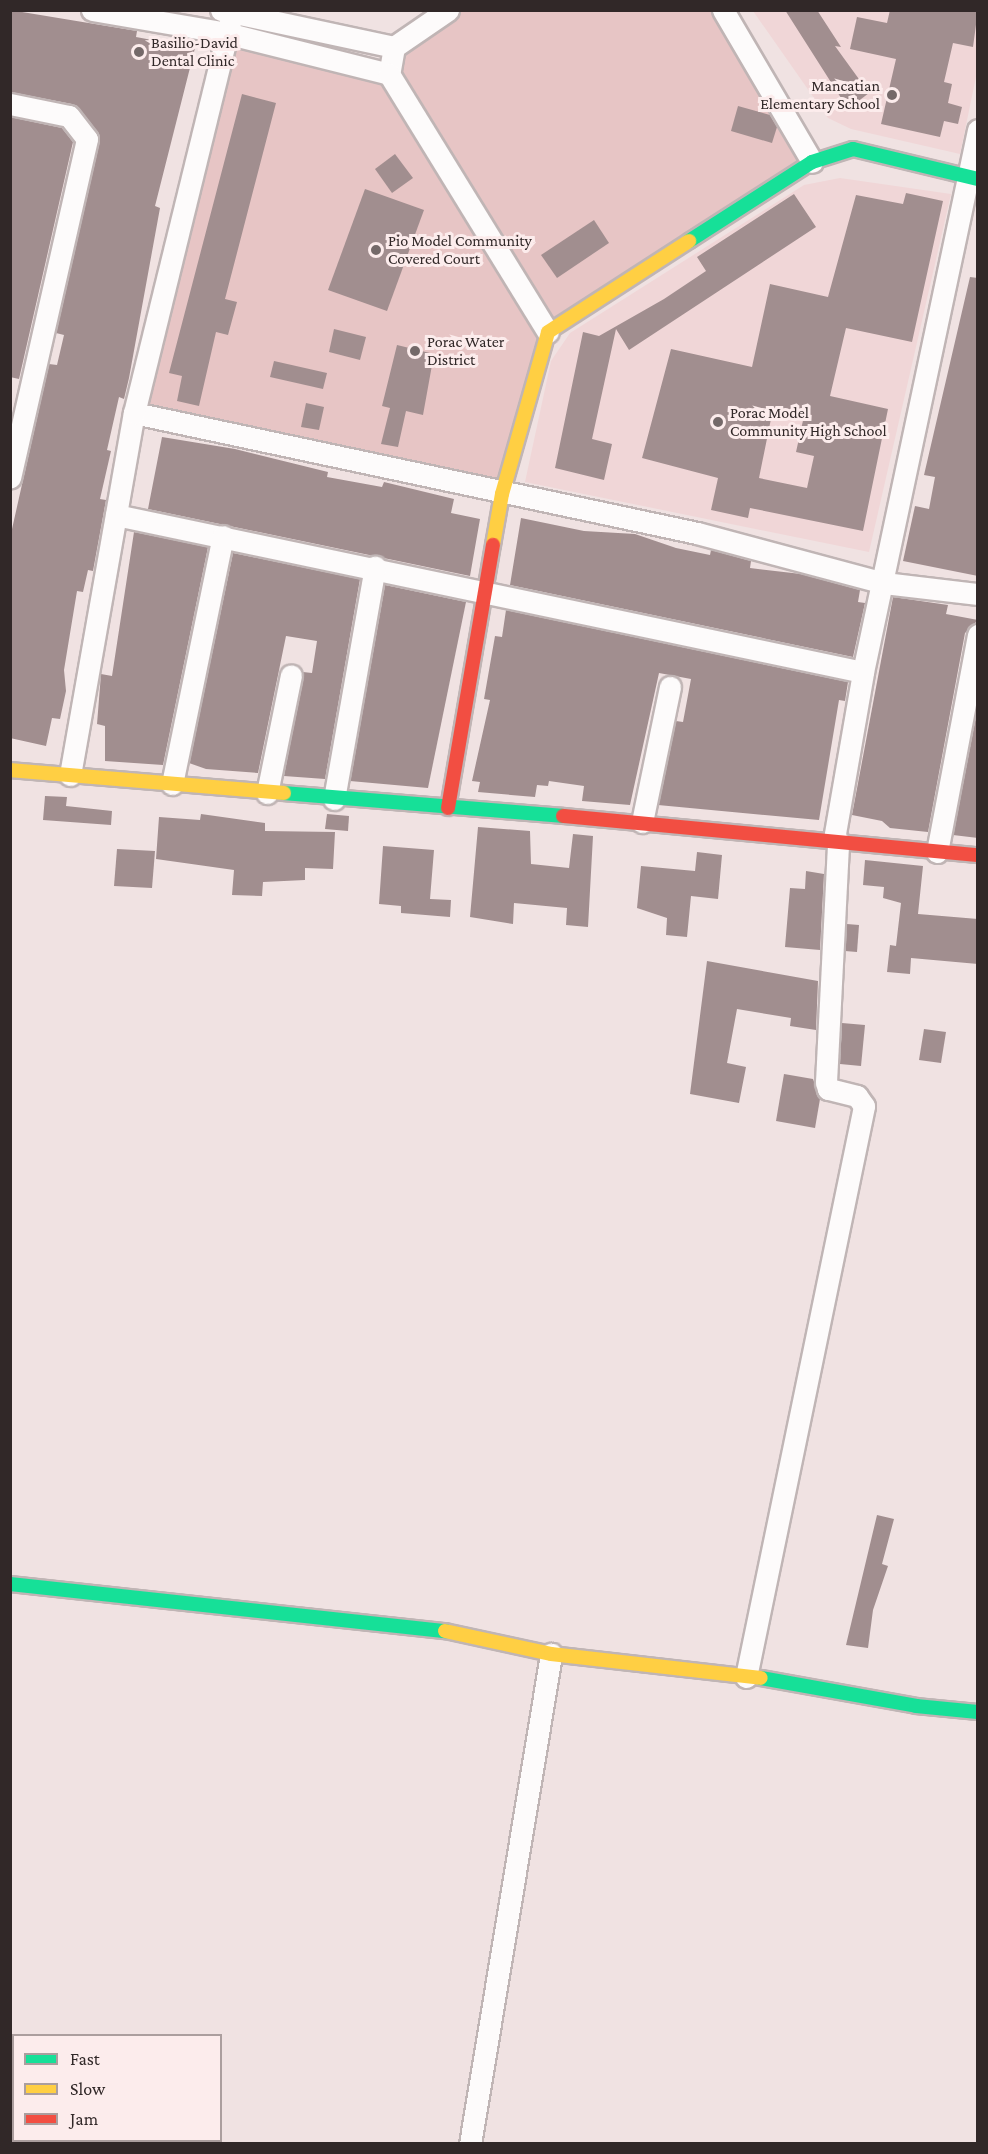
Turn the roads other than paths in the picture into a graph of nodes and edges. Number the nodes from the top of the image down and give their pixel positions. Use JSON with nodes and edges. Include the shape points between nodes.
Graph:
{"nodes":[{"id":1,"x":92,"y":10,"type":"edge"},
{"id":2,"x":448,"y":10,"type":"edge"},
{"id":3,"x":723,"y":10,"type":"edge"},
{"id":4,"x":229,"y":11,"type":"edge"},
{"id":5,"x":226,"y":33,"type":"junction"},
{"id":6,"x":394,"y":47,"type":"junction"},
{"id":7,"x":389,"y":74,"type":"junction"},
{"id":8,"x":10,"y":104,"type":"edge"},
{"id":9,"x":978,"y":130,"type":"edge"},
{"id":10,"x":812,"y":162,"type":"junction"},
{"id":11,"x":972,"y":178,"type":"edge"},
{"id":12,"x":548,"y":332,"type":"junction"},
{"id":13,"x":134,"y":413,"type":"junction"},
{"id":14,"x":15,"y":430,"type":"edge"},
{"id":15,"x":10,"y":477,"type":"edge"},
{"id":16,"x":502,"y":494,"type":"junction"},
{"id":17,"x":116,"y":515,"type":"junction"},
{"id":18,"x":223,"y":536,"type":"junction"},
{"id":19,"x":375,"y":567,"type":"junction"},
{"id":20,"x":884,"y":583,"type":"junction"},
{"id":21,"x":978,"y":594,"type":"edge"},
{"id":22,"x":487,"y":596,"type":"junction"},
{"id":23,"x":978,"y":635,"type":"edge"},
{"id":24,"x":863,"y":672,"type":"junction"},
{"id":25,"x":291,"y":675,"type":"dead end"},
{"id":26,"x":670,"y":687,"type":"dead end"},
{"id":27,"x":10,"y":770,"type":"edge"},
{"id":28,"x":69,"y":775,"type":"junction"},
{"id":29,"x":172,"y":784,"type":"junction"},
{"id":30,"x":267,"y":793,"type":"junction"},
{"id":31,"x":334,"y":799,"type":"junction"},
{"id":32,"x":447,"y":808,"type":"junction"},
{"id":33,"x":642,"y":822,"type":"junction"},
{"id":34,"x":836,"y":840,"type":"junction"},
{"id":35,"x":937,"y":852,"type":"junction"},
{"id":36,"x":978,"y":855,"type":"edge"},
{"id":37,"x":10,"y":1584,"type":"edge"},
{"id":38,"x":551,"y":1654,"type":"junction"},
{"id":39,"x":746,"y":1677,"type":"junction"},
{"id":40,"x":978,"y":1712,"type":"edge"},
{"id":41,"x":470,"y":2144,"type":"edge"}],
"edges":[{"from":1,"to":5,"type":"street"},
{"from":2,"to":6,"type":"street"},
{"from":3,"to":10,"type":"street"},
{"from":4,"to":5,"type":"street"},
{"from":4,"to":6,"type":"street"},
{"from":5,"to":7,"type":"street"},
{"from":5,"to":13,"type":"street"},
{"from":6,"to":7,"type":"street"},
{"from":7,"to":12,"type":"street"},
{"from":8,"to":14,"type":"street","via":[[69,116],[87,139]]},
{"from":9,"to":11,"type":"street"},
{"from":10,"to":11,"type":"street","via":[[853,149]]},
{"from":10,"to":12,"type":"street"},
{"from":11,"to":20,"type":"street"},
{"from":12,"to":16,"type":"street"},
{"from":13,"to":16,"type":"street"},
{"from":13,"to":17,"type":"street"},
{"from":14,"to":15,"type":"street"},
{"from":16,"to":20,"type":"street","via":[[697,533]]},
{"from":16,"to":22,"type":"street"},
{"from":17,"to":18,"type":"street"},
{"from":17,"to":28,"type":"street"},
{"from":18,"to":19,"type":"street"},
{"from":18,"to":29,"type":"street"},
{"from":19,"to":22,"type":"street"},
{"from":19,"to":31,"type":"street"},
{"from":20,"to":21,"type":"street"},
{"from":20,"to":24,"type":"street"},
{"from":22,"to":24,"type":"street"},
{"from":22,"to":32,"type":"street"},
{"from":23,"to":35,"type":"street"},
{"from":24,"to":34,"type":"street"},
{"from":25,"to":30,"type":"street"},
{"from":26,"to":33,"type":"street"},
{"from":27,"to":28,"type":"street"},
{"from":28,"to":29,"type":"street"},
{"from":29,"to":30,"type":"street"},
{"from":30,"to":31,"type":"street"},
{"from":31,"to":32,"type":"street"},
{"from":32,"to":33,"type":"street"},
{"from":33,"to":34,"type":"street"},
{"from":34,"to":35,"type":"street"},
{"from":34,"to":39,"type":"street","via":[[826,1082],[828,1089],[857,1096],[864,1106]]},
{"from":35,"to":36,"type":"street"},
{"from":37,"to":38,"type":"street","via":[[430,1628]]},
{"from":38,"to":39,"type":"street"},
{"from":38,"to":41,"type":"street"},
{"from":39,"to":40,"type":"street","via":[[916,1706]]}]}
